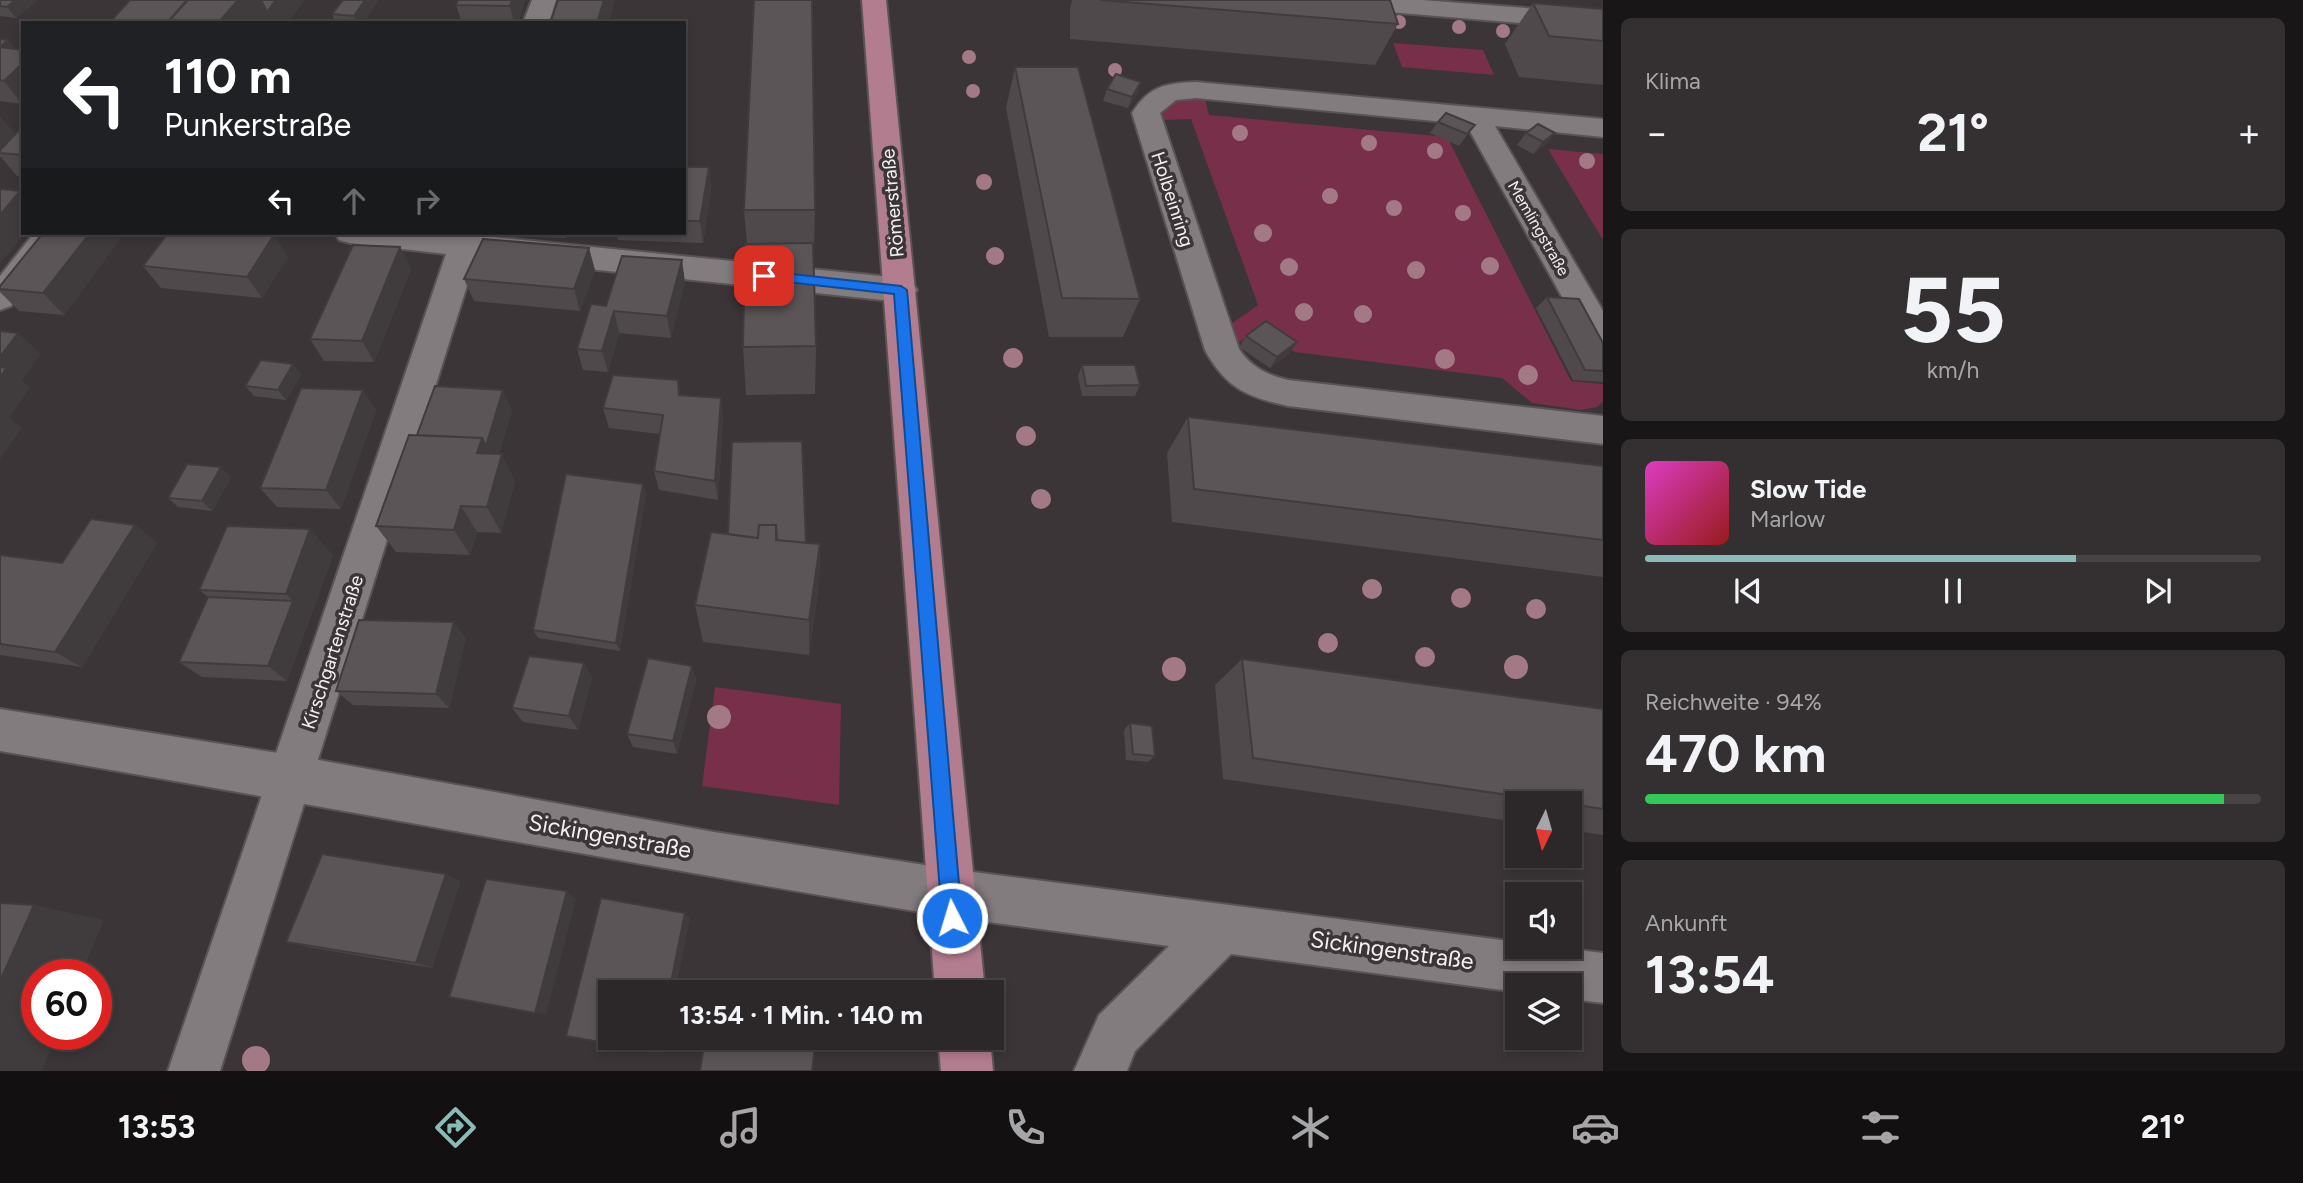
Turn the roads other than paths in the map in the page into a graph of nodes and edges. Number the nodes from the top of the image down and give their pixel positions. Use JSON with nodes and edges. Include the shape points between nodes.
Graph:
{"nodes":[{"id":1,"x":544,"y":0,"type":"edge"},
{"id":2,"x":874,"y":0,"type":"edge"},
{"id":3,"x":1329,"y":0,"type":"edge"},
{"id":4,"x":1405,"y":3,"type":"edge"},
{"id":5,"x":537,"y":21,"type":"edge"},
{"id":6,"x":1603,"y":22,"type":"edge"},
{"id":7,"x":1476,"y":117,"type":"junction"},
{"id":8,"x":1603,"y":128,"type":"edge"},
{"id":9,"x":49,"y":235,"type":"edge"},
{"id":10,"x":396,"y":235,"type":"edge"},
{"id":11,"x":466,"y":238,"type":"edge"},
{"id":12,"x":901,"y":290,"type":"junction"},
{"id":13,"x":0,"y":298,"type":"edge"},
{"id":14,"x":1603,"y":340,"type":"edge"},
{"id":15,"x":1603,"y":430,"type":"edge"},
{"id":16,"x":0,"y":730,"type":"edge"},
{"id":17,"x":291,"y":777,"type":"junction"},
{"id":18,"x":950,"y":893,"type":"junction"},
{"id":19,"x":1222,"y":928,"type":"junction"},
{"id":20,"x":1603,"y":978,"type":"edge"},
{"id":21,"x":959,"y":980,"type":"edge"},
{"id":22,"x":965,"y":1050,"type":"edge"},
{"id":23,"x":194,"y":1071,"type":"edge"},
{"id":24,"x":967,"y":1071,"type":"edge"},
{"id":25,"x":1100,"y":1071,"type":"edge"}],
"edges":[{"from":1,"to":5,"type":"street"},
{"from":2,"to":12,"type":"main road","name":"Römerstraße"},
{"from":3,"to":4,"type":"street"},
{"from":4,"to":6,"type":"street"},
{"from":7,"to":8,"type":"street","name":"Holbeinring"},
{"from":7,"to":14,"type":"street","name":"Memlingstraße"},
{"from":7,"to":15,"type":"street","name":"Holbeinring","via":[[1196,90],[1158,97],[1146,113],[1222,350],[1235,371],[1264,388],[1288,393]]},
{"from":9,"to":13,"type":"street"},
{"from":10,"to":11,"type":"street"},
{"from":11,"to":12,"type":"street"},
{"from":11,"to":17,"type":"street","name":"Kirschgartenstraße"},
{"from":12,"to":18,"type":"main road","name":"Römerstraße"},
{"from":16,"to":17,"type":"street","name":"Sickingenstraße"},
{"from":17,"to":18,"type":"street","name":"Sickingenstraße"},
{"from":17,"to":23,"type":"street","name":"Kirschgartenstraße"},
{"from":18,"to":19,"type":"street","name":"Sickingenstraße"},
{"from":18,"to":21,"type":"main road","name":"Römerstraße"},
{"from":19,"to":20,"type":"street","name":"Sickingenstraße"},
{"from":19,"to":25,"type":"street","via":[[1117,1033]]},
{"from":22,"to":24,"type":"main road"}]}
